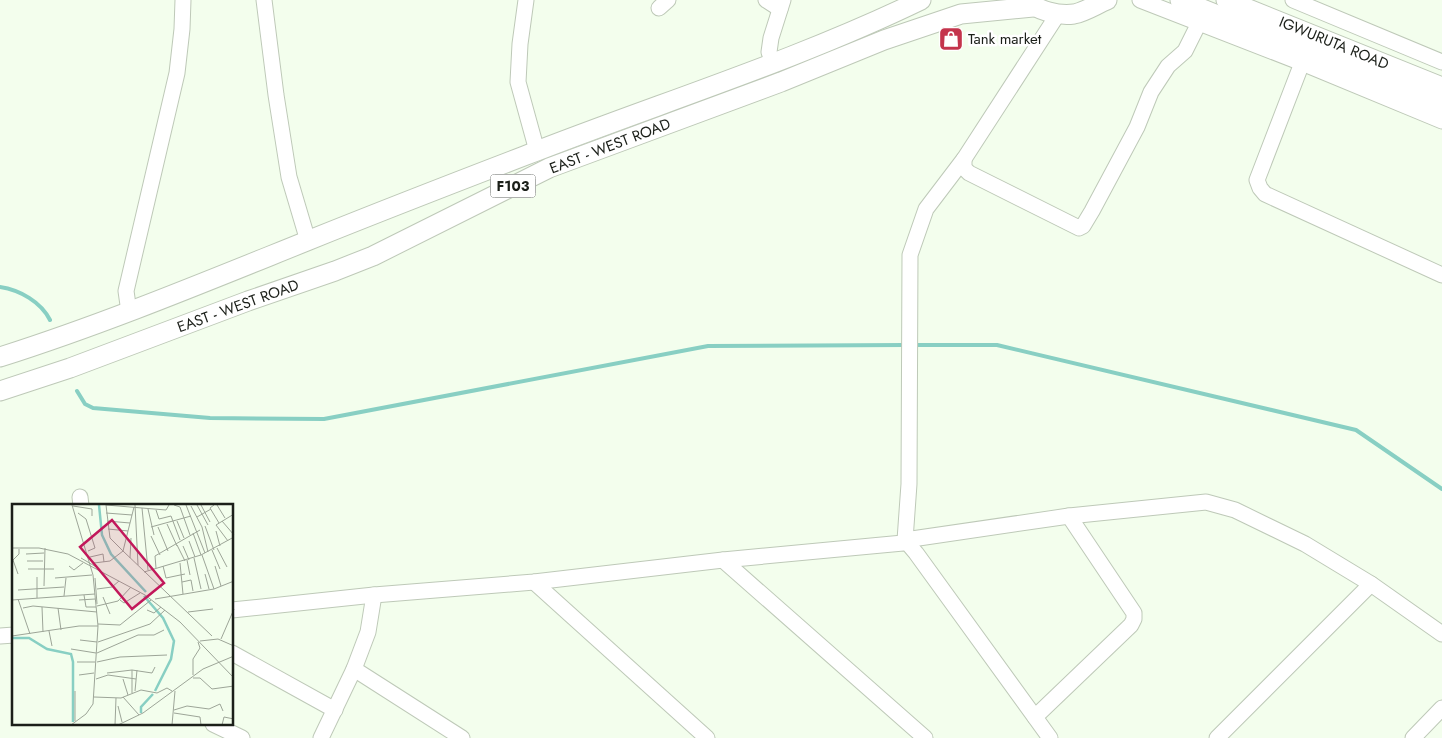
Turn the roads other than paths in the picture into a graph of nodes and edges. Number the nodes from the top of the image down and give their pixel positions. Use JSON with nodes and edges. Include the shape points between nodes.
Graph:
{"nodes":[{"id":1,"x":183,"y":0,"type":"edge"},
{"id":2,"x":264,"y":0,"type":"edge"},
{"id":3,"x":526,"y":0,"type":"edge"},
{"id":4,"x":766,"y":0,"type":"edge"},
{"id":5,"x":921,"y":0,"type":"edge"},
{"id":6,"x":1107,"y":0,"type":"edge"},
{"id":7,"x":1140,"y":0,"type":"edge"},
{"id":8,"x":1180,"y":0,"type":"edge"},
{"id":9,"x":1226,"y":0,"type":"edge"},
{"id":10,"x":1293,"y":0,"type":"edge"},
{"id":11,"x":1030,"y":3,"type":"edge"},
{"id":12,"x":781,"y":5,"type":"edge"},
{"id":13,"x":1058,"y":14,"type":"junction"},
{"id":14,"x":1253,"y":20,"type":"junction"},
{"id":15,"x":1199,"y":23,"type":"junction"},
{"id":16,"x":1442,"y":62,"type":"edge"},
{"id":17,"x":1302,"y":63,"type":"junction"},
{"id":18,"x":773,"y":64,"type":"junction"},
{"id":19,"x":1442,"y":87,"type":"edge"},
{"id":20,"x":666,"y":103,"type":"junction"},
{"id":21,"x":1442,"y":106,"type":"edge"},
{"id":22,"x":677,"y":120,"type":"junction"},
{"id":23,"x":1442,"y":121,"type":"edge"},
{"id":24,"x":537,"y":151,"type":"junction"},
{"id":25,"x":964,"y":159,"type":"junction"},
{"id":26,"x":308,"y":241,"type":"junction"},
{"id":27,"x":1442,"y":275,"type":"edge"},
{"id":28,"x":129,"y":312,"type":"junction"},
{"id":29,"x":0,"y":357,"type":"edge"},
{"id":30,"x":0,"y":391,"type":"edge"},
{"id":31,"x":1069,"y":516,"type":"junction"},
{"id":32,"x":905,"y":540,"type":"junction"},
{"id":33,"x":723,"y":560,"type":"junction"},
{"id":34,"x":534,"y":582,"type":"junction"},
{"id":35,"x":1371,"y":584,"type":"junction"},
{"id":36,"x":374,"y":595,"type":"junction"},
{"id":37,"x":234,"y":610,"type":"edge"},
{"id":38,"x":1442,"y":634,"type":"edge"},
{"id":39,"x":234,"y":653,"type":"edge"},
{"id":40,"x":354,"y":669,"type":"junction"},
{"id":41,"x":1442,"y":708,"type":"edge"},
{"id":42,"x":335,"y":710,"type":"junction"},
{"id":43,"x":1035,"y":717,"type":"junction"},
{"id":44,"x":217,"y":726,"type":"edge"},
{"id":45,"x":242,"y":738,"type":"edge"},
{"id":46,"x":321,"y":738,"type":"edge"},
{"id":47,"x":462,"y":738,"type":"edge"},
{"id":48,"x":707,"y":738,"type":"edge"},
{"id":49,"x":925,"y":738,"type":"edge"},
{"id":50,"x":1050,"y":738,"type":"edge"},
{"id":51,"x":1216,"y":738,"type":"edge"},
{"id":52,"x":1413,"y":738,"type":"edge"}],
"edges":[{"from":1,"to":28,"type":"street","via":[[177,73],[126,291]]},
{"from":2,"to":26,"type":"street","via":[[289,177]]},
{"from":3,"to":24,"type":"street","via":[[518,82]]},
{"from":4,"to":12,"type":"street"},
{"from":5,"to":18,"type":"main road","name":"EAST - WEST ROAD","number":"F103"},
{"from":6,"to":13,"type":"main road","via":[[1075,14]]},
{"from":7,"to":15,"type":"street"},
{"from":8,"to":14,"type":"main road"},
{"from":9,"to":14,"type":"main road","name":"IGWURUTA ROAD"},
{"from":10,"to":16,"type":"street"},
{"from":11,"to":13,"type":"main road"},
{"from":11,"to":22,"type":"main road","name":"EAST - WEST ROAD","number":"F103","via":[[961,14],[884,40]]},
{"from":12,"to":18,"type":"street","via":[[768,52]]},
{"from":13,"to":25,"type":"street"},
{"from":14,"to":19,"type":"main road","name":"IGWURUTA ROAD"},
{"from":14,"to":21,"type":"main road","name":"IGWURUTA ROAD"},
{"from":15,"to":17,"type":"street"},
{"from":15,"to":25,"type":"street","via":[[1185,51],[1168,66],[1151,92],[1137,127],[1083,226],[1079,228],[969,173],[964,168]]},
{"from":17,"to":23,"type":"street"},
{"from":17,"to":27,"type":"street","via":[[1257,180],[1260,188],[1265,194]]},
{"from":18,"to":20,"type":"main road","name":"EAST - WEST ROAD","number":"F103"},
{"from":20,"to":22,"type":"main road"},
{"from":20,"to":24,"type":"main road","name":"EAST - WEST ROAD","number":"F103"},
{"from":22,"to":30,"type":"main road","name":"EAST - WEST ROAD","number":"F103","via":[[549,168],[335,272]]},
{"from":24,"to":26,"type":"main road","name":"EAST - WEST ROAD","number":"F103"},
{"from":25,"to":32,"type":"street","via":[[926,210],[910,255],[909,484]]},
{"from":26,"to":28,"type":"main road","name":"EAST - WEST ROAD","number":"F103"},
{"from":28,"to":29,"type":"main road","name":"EAST - WEST ROAD","number":"F103"},
{"from":31,"to":32,"type":"street"},
{"from":31,"to":35,"type":"street","via":[[1196,502],[1215,503],[1305,544]]},
{"from":31,"to":43,"type":"street","via":[[1134,613],[1134,619],[1132,625]]},
{"from":32,"to":33,"type":"street","via":[[903,543]]},
{"from":32,"to":43,"type":"street"},
{"from":33,"to":34,"type":"street"},
{"from":33,"to":49,"type":"street"},
{"from":34,"to":36,"type":"street"},
{"from":34,"to":48,"type":"street"},
{"from":35,"to":38,"type":"street"},
{"from":35,"to":51,"type":"street"},
{"from":36,"to":37,"type":"street"},
{"from":36,"to":40,"type":"street","via":[[368,632]]},
{"from":39,"to":42,"type":"street"},
{"from":40,"to":42,"type":"street"},
{"from":40,"to":47,"type":"street"},
{"from":41,"to":52,"type":"street"},
{"from":42,"to":46,"type":"street"},
{"from":43,"to":50,"type":"street"},
{"from":44,"to":45,"type":"street"}]}
